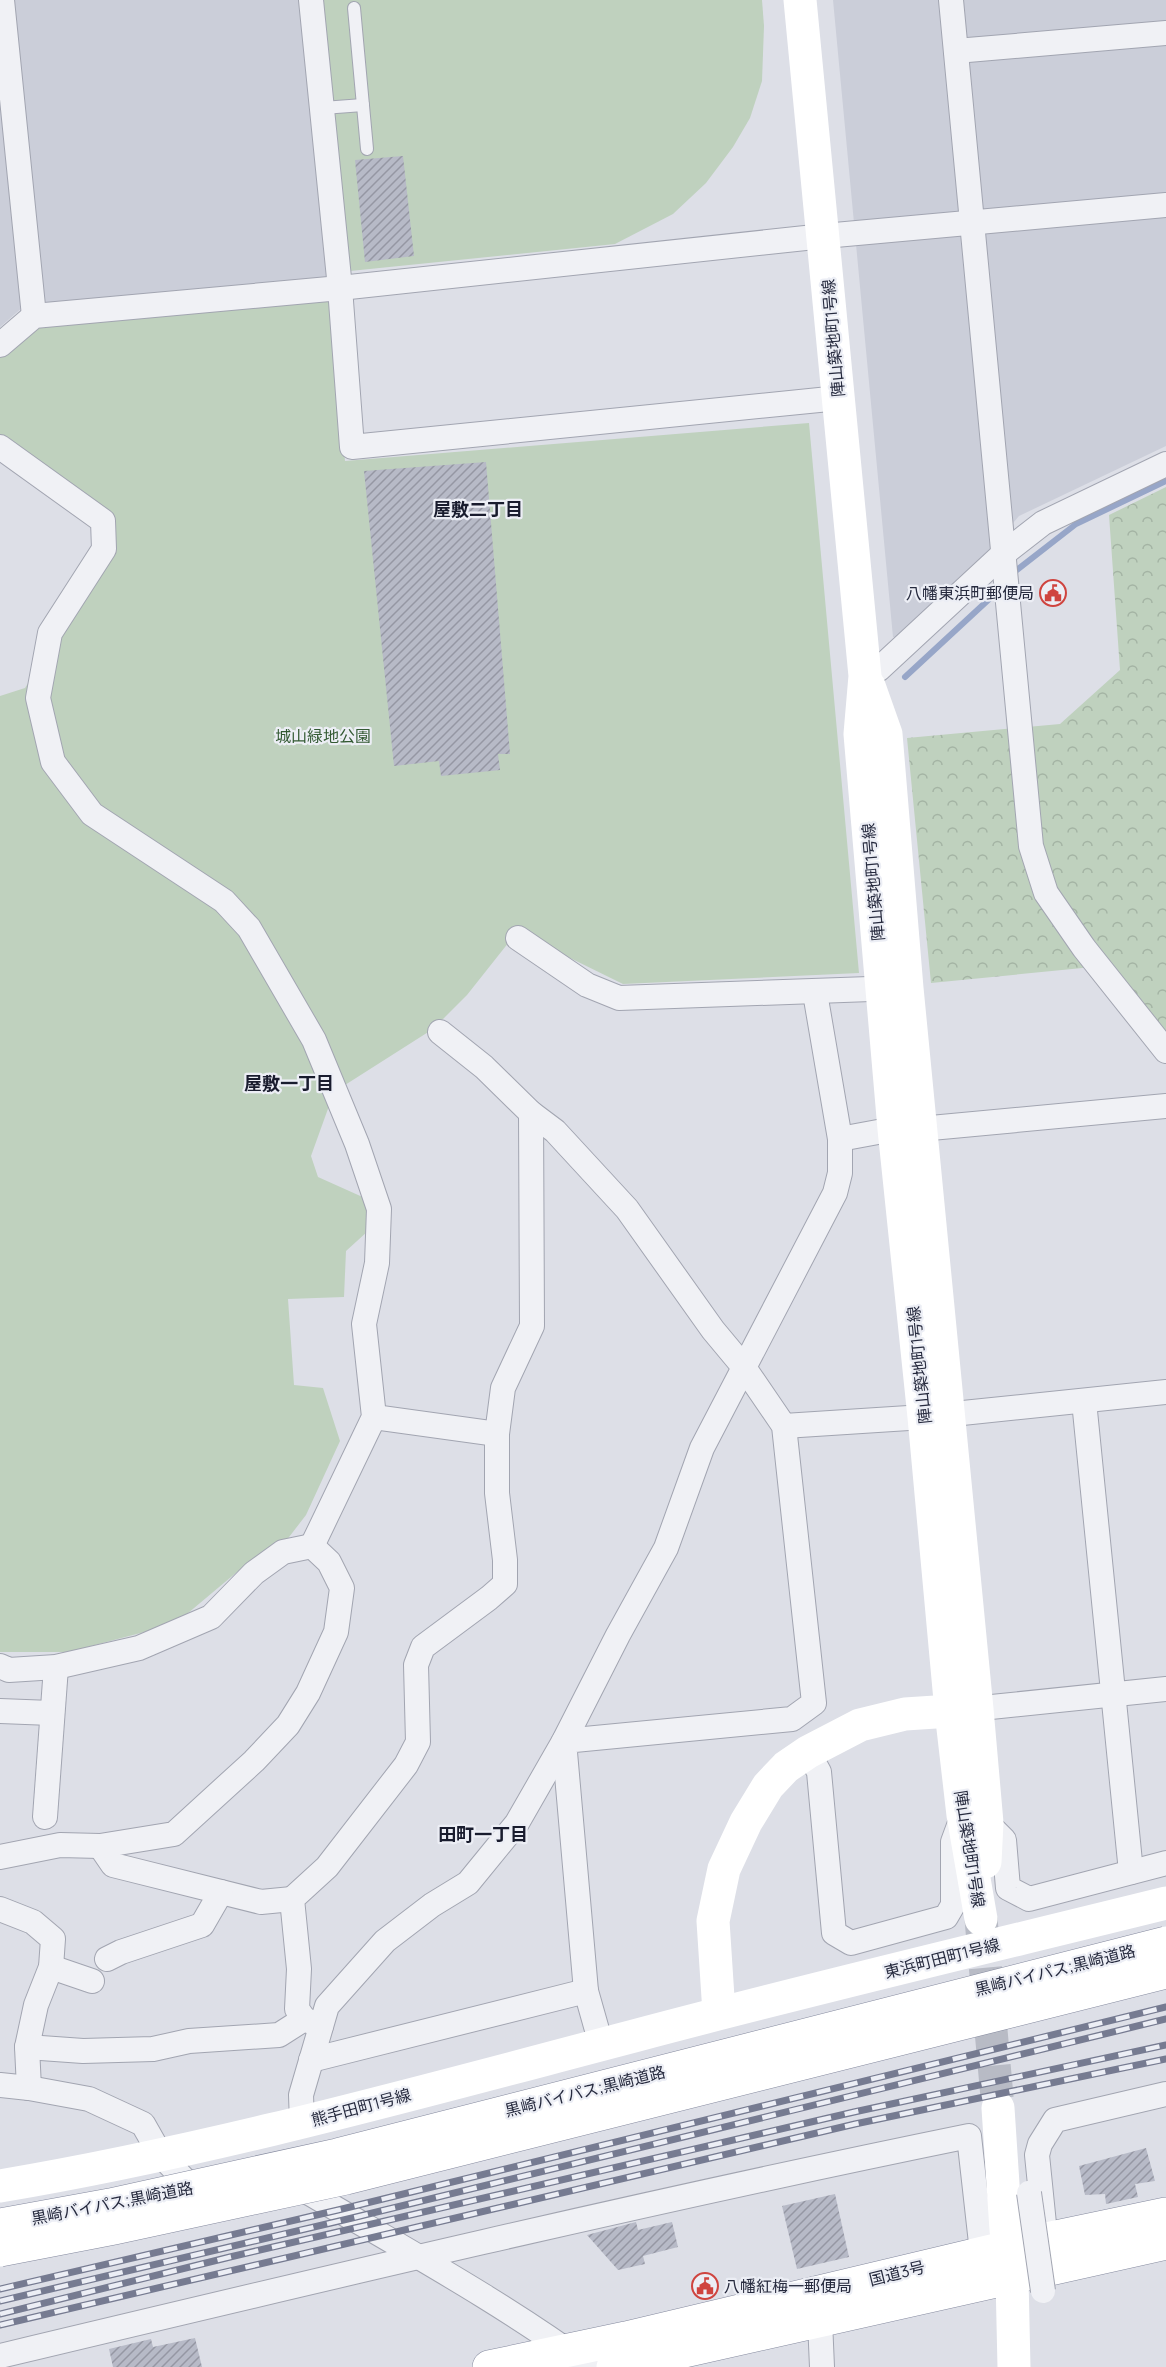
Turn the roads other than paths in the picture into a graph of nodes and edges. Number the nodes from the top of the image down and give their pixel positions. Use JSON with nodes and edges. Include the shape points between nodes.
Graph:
{"nodes":[{"id":1,"x":2,"y":0,"type":"edge"},
{"id":2,"x":311,"y":0,"type":"edge"},
{"id":3,"x":800,"y":0,"type":"edge"},
{"id":4,"x":951,"y":0,"type":"edge"},
{"id":5,"x":354,"y":8,"type":"dead end"},
{"id":6,"x":1166,"y":33,"type":"edge"},
{"id":7,"x":956,"y":51,"type":"junction"},
{"id":8,"x":363,"y":105,"type":"junction"},
{"id":9,"x":323,"y":108,"type":"junction"},
{"id":10,"x":367,"y":149,"type":"dead end"},
{"id":11,"x":1166,"y":205,"type":"edge"},
{"id":12,"x":972,"y":223,"type":"junction"},
{"id":13,"x":824,"y":236,"type":"junction"},
{"id":14,"x":340,"y":288,"type":"junction"},
{"id":15,"x":34,"y":316,"type":"junction"},
{"id":16,"x":0,"y":345,"type":"edge"},
{"id":17,"x":839,"y":398,"type":"junction"},
{"id":18,"x":0,"y":447,"type":"edge"},
{"id":19,"x":1166,"y":464,"type":"edge"},
{"id":20,"x":1003,"y":561,"type":"junction"},
{"id":21,"x":865,"y":676,"type":"junction"},
{"id":22,"x":518,"y":938,"type":"dead end"},
{"id":23,"x":894,"y":988,"type":"junction"},
{"id":24,"x":815,"y":993,"type":"junction"},
{"id":25,"x":440,"y":1032,"type":"dead end"},
{"id":26,"x":1166,"y":1051,"type":"edge"},
{"id":27,"x":1166,"y":1106,"type":"edge"},
{"id":28,"x":531,"y":1113,"type":"junction"},
{"id":29,"x":907,"y":1129,"type":"junction"},
{"id":30,"x":840,"y":1139,"type":"junction"},
{"id":31,"x":743,"y":1366,"type":"junction"},
{"id":32,"x":1166,"y":1392,"type":"edge"},
{"id":33,"x":1084,"y":1401,"type":"junction"},
{"id":34,"x":937,"y":1415,"type":"junction"},
{"id":35,"x":374,"y":1417,"type":"junction"},
{"id":36,"x":784,"y":1426,"type":"junction"},
{"id":37,"x":497,"y":1434,"type":"junction"},
{"id":38,"x":312,"y":1546,"type":"junction"},
{"id":39,"x":0,"y":1666,"type":"edge"},
{"id":40,"x":56,"y":1668,"type":"junction"},
{"id":41,"x":1166,"y":1689,"type":"edge"},
{"id":42,"x":1113,"y":1694,"type":"junction"},
{"id":43,"x":964,"y":1710,"type":"junction"},
{"id":44,"x":0,"y":1711,"type":"edge"},
{"id":45,"x":51,"y":1713,"type":"junction"},
{"id":46,"x":564,"y":1741,"type":"junction"},
{"id":47,"x":808,"y":1752,"type":"junction"},
{"id":48,"x":45,"y":1817,"type":"dead end"},
{"id":49,"x":975,"y":1819,"type":"junction"},
{"id":50,"x":100,"y":1846,"type":"junction"},
{"id":51,"x":0,"y":1857,"type":"edge"},
{"id":52,"x":1166,"y":1863,"type":"edge"},
{"id":53,"x":1131,"y":1872,"type":"junction"},
{"id":54,"x":221,"y":1892,"type":"junction"},
{"id":55,"x":292,"y":1899,"type":"junction"},
{"id":56,"x":1166,"y":1903,"type":"edge"},
{"id":57,"x":0,"y":1910,"type":"edge"},
{"id":58,"x":1166,"y":1943,"type":"edge"},
{"id":59,"x":107,"y":1959,"type":"dead end"},
{"id":60,"x":51,"y":1967,"type":"junction"},
{"id":61,"x":1166,"y":1972,"type":"edge"},
{"id":62,"x":92,"y":1981,"type":"dead end"},
{"id":63,"x":586,"y":1991,"type":"junction"},
{"id":64,"x":719,"y":2013,"type":"junction"},
{"id":65,"x":312,"y":2023,"type":"junction"},
{"id":66,"x":600,"y":2044,"type":"junction"},
{"id":67,"x":27,"y":2047,"type":"junction"},
{"id":68,"x":311,"y":2060,"type":"junction"},
{"id":69,"x":0,"y":2085,"type":"edge"},
{"id":70,"x":29,"y":2088,"type":"junction"},
{"id":71,"x":1166,"y":2094,"type":"edge"},
{"id":72,"x":998,"y":2108,"type":"tunnel mouth"},
{"id":73,"x":302,"y":2123,"type":"junction"},
{"id":74,"x":160,"y":2154,"type":"junction"},
{"id":75,"x":0,"y":2186,"type":"edge"},
{"id":76,"x":1029,"y":2193,"type":"dead end"},
{"id":77,"x":1166,"y":2214,"type":"edge"},
{"id":78,"x":0,"y":2225,"type":"edge"},
{"id":79,"x":1047,"y":2238,"type":"junction"},
{"id":80,"x":1166,"y":2243,"type":"edge"},
{"id":81,"x":0,"y":2250,"type":"edge"},
{"id":82,"x":417,"y":2256,"type":"junction"},
{"id":83,"x":1001,"y":2259,"type":"junction"},
{"id":84,"x":1043,"y":2291,"type":"dead end"},
{"id":85,"x":820,"y":2321,"type":"junction"},
{"id":86,"x":0,"y":2356,"type":"edge"},
{"id":87,"x":579,"y":2359,"type":"edge"},
{"id":88,"x":489,"y":2367,"type":"edge"},
{"id":89,"x":613,"y":2367,"type":"edge"},
{"id":90,"x":822,"y":2367,"type":"edge"},
{"id":91,"x":1014,"y":2367,"type":"edge"}],
"edges":[{"from":1,"to":15,"type":"street"},
{"from":2,"to":9,"type":"street"},
{"from":3,"to":13,"type":"main road","name":"陣山築地町1号線"},
{"from":4,"to":7,"type":"street"},
{"from":5,"to":8,"type":"lane"},
{"from":6,"to":7,"type":"street"},
{"from":7,"to":12,"type":"street"},
{"from":8,"to":9,"type":"lane"},
{"from":8,"to":10,"type":"lane"},
{"from":9,"to":14,"type":"street"},
{"from":11,"to":12,"type":"street"},
{"from":12,"to":13,"type":"street"},
{"from":12,"to":20,"type":"street"},
{"from":13,"to":14,"type":"street"},
{"from":13,"to":17,"type":"main road","name":"陣山築地町1号線"},
{"from":14,"to":15,"type":"street"},
{"from":14,"to":17,"type":"street","via":[[352,447]]},
{"from":15,"to":16,"type":"street"},
{"from":17,"to":21,"type":"main road","name":"陣山築地町1号線"},
{"from":18,"to":35,"type":"street","via":[[103,521],[104,549],[50,633],[38,698],[53,762],[92,814],[224,901],[249,928],[314,1040],[357,1144],[379,1209],[377,1263],[364,1323]]},
{"from":19,"to":20,"type":"street","via":[[1043,523]]},
{"from":20,"to":21,"type":"street","via":[[879,669]]},
{"from":20,"to":26,"type":"street","via":[[1031,846],[1046,893],[1084,948]]},
{"from":21,"to":23,"type":"main road","name":"陣山築地町1号線","via":[[886,734]]},
{"from":22,"to":24,"type":"street","via":[[587,985],[620,998]]},
{"from":23,"to":24,"type":"street"},
{"from":23,"to":29,"type":"main road","name":"陣山築地町1号線"},
{"from":24,"to":30,"type":"street"},
{"from":25,"to":28,"type":"street","via":[[484,1067]]},
{"from":27,"to":29,"type":"street"},
{"from":28,"to":31,"type":"street","via":[[555,1131],[627,1209]]},
{"from":28,"to":37,"type":"street","via":[[532,1326],[503,1388]]},
{"from":29,"to":30,"type":"street"},
{"from":29,"to":34,"type":"main road","name":"陣山築地町1号線"},
{"from":30,"to":31,"type":"street","via":[[840,1173],[835,1193]]},
{"from":31,"to":36,"type":"street"},
{"from":31,"to":46,"type":"street","via":[[702,1448],[666,1548]]},
{"from":32,"to":33,"type":"street"},
{"from":33,"to":34,"type":"street"},
{"from":33,"to":42,"type":"street"},
{"from":34,"to":36,"type":"street"},
{"from":34,"to":43,"type":"main road","name":"陣山築地町1号線"},
{"from":35,"to":37,"type":"street"},
{"from":35,"to":38,"type":"street"},
{"from":36,"to":46,"type":"street","via":[[814,1703],[792,1719]]},
{"from":37,"to":55,"type":"street","via":[[497,1493],[505,1584],[423,1647],[416,1665],[418,1742],[406,1765],[327,1868]]},
{"from":38,"to":40,"type":"street","via":[[283,1552],[254,1573],[211,1617],[139,1648]]},
{"from":38,"to":50,"type":"street","via":[[329,1562],[342,1588],[338,1621],[308,1693],[288,1725],[174,1834]]},
{"from":39,"to":40,"type":"street","via":[[9,1670]]},
{"from":40,"to":45,"type":"street"},
{"from":41,"to":42,"type":"street"},
{"from":42,"to":43,"type":"street"},
{"from":42,"to":53,"type":"street"},
{"from":43,"to":47,"type":"main road","via":[[904,1714],[860,1725]]},
{"from":43,"to":49,"type":"main road","name":"陣山築地町1号線"},
{"from":44,"to":45,"type":"street"},
{"from":45,"to":48,"type":"street"},
{"from":46,"to":63,"type":"street"},
{"from":46,"to":65,"type":"street","via":[[517,1823],[468,1883],[385,1941]]},
{"from":47,"to":49,"type":"street","via":[[819,1772],[834,1934],[851,1943],[946,1917],[953,1905],[953,1842]]},
{"from":47,"to":64,"type":"main road","via":[[768,1786],[724,1869],[713,1921]]},
{"from":49,"to":53,"type":"street","via":[[1004,1840],[1008,1888],[1029,1899]]},
{"from":50,"to":51,"type":"street","via":[[60,1845]]},
{"from":50,"to":54,"type":"street","via":[[113,1866]]},
{"from":52,"to":53,"type":"street"},
{"from":54,"to":55,"type":"street","via":[[261,1902]]},
{"from":54,"to":59,"type":"street","via":[[202,1925]]},
{"from":55,"to":65,"type":"street","via":[[299,1969],[297,2008]]},
{"from":56,"to":64,"type":"main road","name":"東浜町田町1号線"},
{"from":57,"to":60,"type":"street","via":[[33,1922],[53,1939]]},
{"from":58,"to":78,"type":"main road","name":"黒崎バイパス;黒崎道路","bridge":true,"via":[[338,2155]]},
{"from":60,"to":62,"type":"street"},
{"from":60,"to":67,"type":"street","via":[[36,2005]]},
{"from":61,"to":81,"type":"main road","name":"黒崎バイパス;黒崎道路","bridge":true,"via":[[346,2178]]},
{"from":63,"to":66,"type":"street"},
{"from":63,"to":68,"type":"street"},
{"from":64,"to":66,"type":"main road","name":"熊手田町1号線"},
{"from":65,"to":67,"type":"street","via":[[279,2035],[189,2041],[153,2049],[83,2051]]},
{"from":65,"to":68,"type":"street"},
{"from":66,"to":73,"type":"main road","name":"熊手田町1号線"},
{"from":67,"to":70,"type":"street"},
{"from":68,"to":73,"type":"street","via":[[301,2095]]},
{"from":69,"to":70,"type":"street"},
{"from":70,"to":74,"type":"street","via":[[89,2099],[143,2124]]},
{"from":71,"to":79,"type":"street","via":[[1055,2120],[1037,2155]]},
{"from":72,"to":83,"type":"main road"},
{"from":73,"to":74,"type":"main road","name":"熊手田町1号線"},
{"from":74,"to":75,"type":"main road","name":"熊手田町1号線"},
{"from":74,"to":82,"type":"street","via":[[198,2199],[274,2183],[292,2187],[311,2194]]},
{"from":76,"to":84,"type":"street","bridge":true},
{"from":77,"to":79,"type":"main road","name":"国道3号"},
{"from":79,"to":83,"type":"main road","name":"国道3号"},
{"from":80,"to":83,"type":"main road","name":"国道3号"},
{"from":82,"to":83,"type":"street","via":[[969,2136]]},
{"from":82,"to":86,"type":"street"},
{"from":82,"to":87,"type":"street"},
{"from":83,"to":85,"type":"main road","name":"国道3号","via":[[966,2286]]},
{"from":83,"to":87,"type":"main road","name":"国道3号"},
{"from":83,"to":91,"type":"main road"},
{"from":85,"to":89,"type":"main road","name":"国道3号"},
{"from":85,"to":90,"type":"street"},
{"from":87,"to":88,"type":"main road","name":"国道3号"}]}
